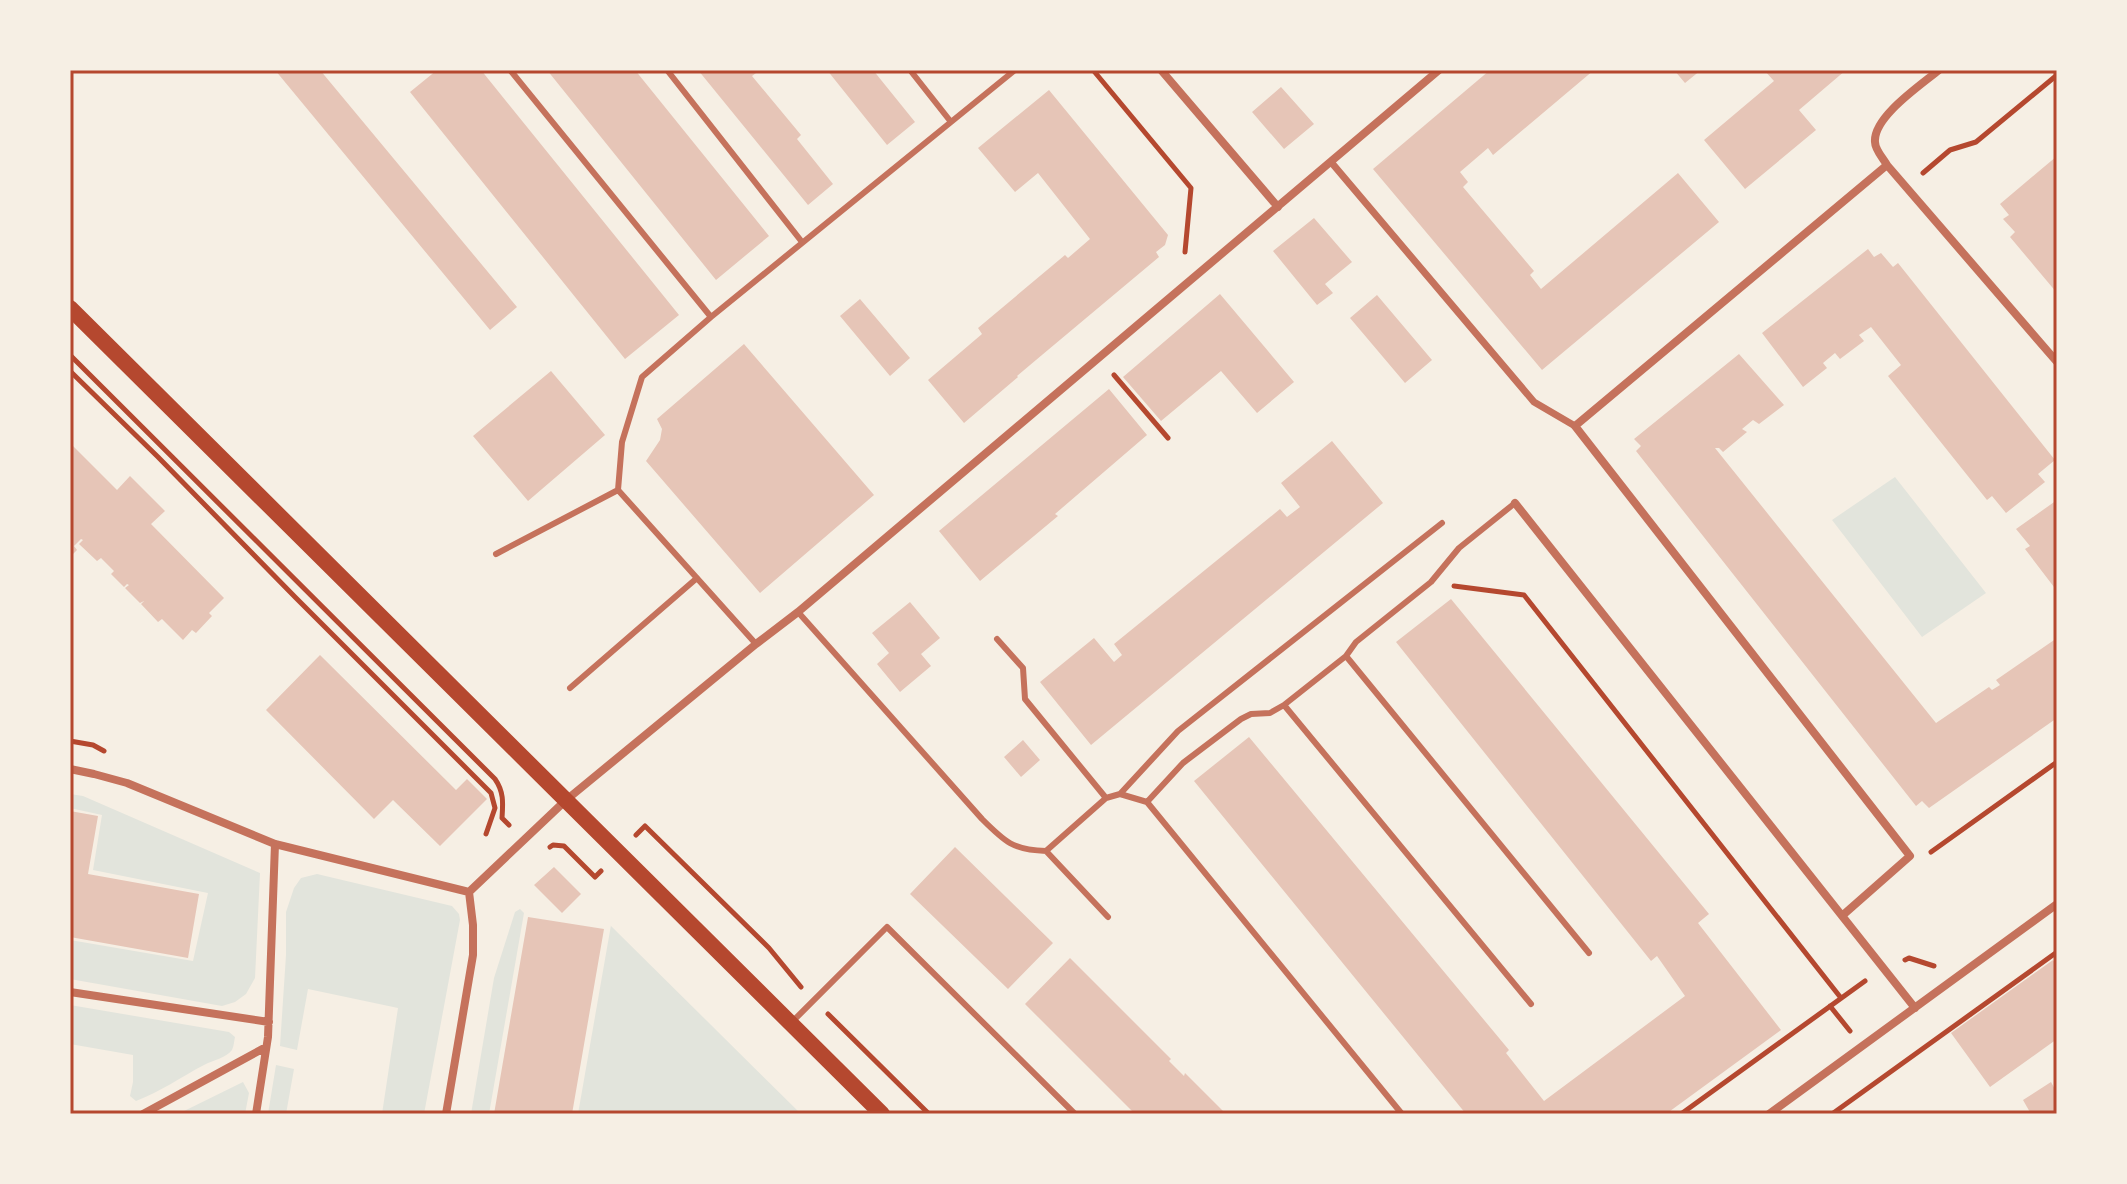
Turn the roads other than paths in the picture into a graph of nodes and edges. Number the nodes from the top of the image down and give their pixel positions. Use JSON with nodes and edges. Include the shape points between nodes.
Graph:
{"nodes":[{"id":1,"x":510,"y":70,"type":"edge"},
{"id":2,"x":667,"y":70,"type":"edge"},
{"id":3,"x":910,"y":70,"type":"edge"},
{"id":4,"x":1015,"y":70,"type":"edge"},
{"id":5,"x":1161,"y":70,"type":"edge"},
{"id":6,"x":1439,"y":70,"type":"edge"},
{"id":7,"x":1939,"y":70,"type":"edge"},
{"id":8,"x":951,"y":122,"type":"junction"},
{"id":9,"x":1331,"y":162,"type":"junction"},
{"id":10,"x":1887,"y":165,"type":"junction"},
{"id":11,"x":1278,"y":207,"type":"junction"},
{"id":12,"x":802,"y":242,"type":"junction"},
{"id":13,"x":70,"y":308,"type":"edge"},
{"id":14,"x":711,"y":317,"type":"junction"},
{"id":15,"x":2057,"y":362,"type":"edge"},
{"id":16,"x":1575,"y":426,"type":"junction"},
{"id":17,"x":618,"y":490,"type":"junction"},
{"id":18,"x":1515,"y":503,"type":"joint"},
{"id":19,"x":1442,"y":523,"type":"dead end"},
{"id":20,"x":496,"y":554,"type":"dead end"},
{"id":21,"x":697,"y":578,"type":"junction"},
{"id":22,"x":798,"y":612,"type":"junction"},
{"id":23,"x":997,"y":639,"type":"dead end"},
{"id":24,"x":756,"y":644,"type":"junction"},
{"id":25,"x":1346,"y":656,"type":"junction"},
{"id":26,"x":570,"y":688,"type":"dead end"},
{"id":27,"x":1284,"y":705,"type":"junction"},
{"id":28,"x":70,"y":769,"type":"edge"},
{"id":29,"x":1120,"y":794,"type":"junction"},
{"id":30,"x":1106,"y":798,"type":"junction"},
{"id":31,"x":565,"y":801,"type":"junction"},
{"id":32,"x":1147,"y":802,"type":"junction"},
{"id":33,"x":275,"y":844,"type":"junction"},
{"id":34,"x":1046,"y":851,"type":"junction"},
{"id":35,"x":469,"y":892,"type":"junction"},
{"id":36,"x":2057,"y":904,"type":"edge"},
{"id":37,"x":1843,"y":915,"type":"junction"},
{"id":38,"x":1108,"y":917,"type":"dead end"},
{"id":39,"x":1589,"y":953,"type":"dead end"},
{"id":40,"x":70,"y":992,"type":"edge"},
{"id":41,"x":1531,"y":1004,"type":"dead end"},
{"id":42,"x":1915,"y":1008,"type":"junction"},
{"id":43,"x":269,"y":1022,"type":"junction"},
{"id":44,"x":791,"y":1023,"type":"junction"},
{"id":45,"x":266,"y":1047,"type":"junction"},
{"id":46,"x":143,"y":1114,"type":"edge"},
{"id":47,"x":256,"y":1114,"type":"edge"},
{"id":48,"x":446,"y":1114,"type":"edge"},
{"id":49,"x":882,"y":1114,"type":"edge"},
{"id":50,"x":1075,"y":1114,"type":"edge"},
{"id":51,"x":1402,"y":1114,"type":"edge"},
{"id":52,"x":1769,"y":1114,"type":"edge"}],
"edges":[{"from":1,"to":14,"type":"lane"},
{"from":2,"to":12,"type":"lane"},
{"from":3,"to":8,"type":"lane"},
{"from":4,"to":8,"type":"lane"},
{"from":5,"to":11,"type":"street"},
{"from":6,"to":9,"type":"street"},
{"from":7,"to":10,"type":"street","via":[[1878,126],[1875,144]]},
{"from":8,"to":12,"type":"lane"},
{"from":9,"to":11,"type":"street"},
{"from":9,"to":16,"type":"street","via":[[1534,402]]},
{"from":10,"to":15,"type":"street"},
{"from":10,"to":16,"type":"street"},
{"from":11,"to":22,"type":"street"},
{"from":12,"to":14,"type":"lane"},
{"from":13,"to":31,"type":"main road"},
{"from":14,"to":17,"type":"lane","via":[[642,377],[622,442]]},
{"from":16,"to":37,"type":"street","via":[[1910,856]]},
{"from":17,"to":20,"type":"lane"},
{"from":17,"to":21,"type":"lane"},
{"from":18,"to":25,"type":"lane","via":[[1459,548],[1431,582]]},
{"from":18,"to":37,"type":"street"},
{"from":19,"to":29,"type":"lane","via":[[1178,731]]},
{"from":21,"to":24,"type":"lane"},
{"from":21,"to":26,"type":"lane"},
{"from":22,"to":24,"type":"street"},
{"from":22,"to":34,"type":"lane","via":[[1000,837],[1023,850]]},
{"from":23,"to":30,"type":"lane","via":[[1023,668],[1025,699]]},
{"from":24,"to":31,"type":"street"},
{"from":25,"to":27,"type":"lane"},
{"from":25,"to":39,"type":"lane"},
{"from":27,"to":32,"type":"lane","via":[[1241,719],[1183,763]]},
{"from":27,"to":41,"type":"lane"},
{"from":28,"to":33,"type":"street","via":[[127,783]]},
{"from":29,"to":30,"type":"lane"},
{"from":29,"to":32,"type":"lane"},
{"from":30,"to":34,"type":"lane"},
{"from":31,"to":35,"type":"street"},
{"from":31,"to":44,"type":"main road"},
{"from":32,"to":51,"type":"lane"},
{"from":33,"to":35,"type":"street"},
{"from":33,"to":43,"type":"street"},
{"from":34,"to":38,"type":"lane"},
{"from":35,"to":48,"type":"street","via":[[473,955]]},
{"from":36,"to":42,"type":"street"},
{"from":37,"to":42,"type":"street"},
{"from":40,"to":43,"type":"street"},
{"from":42,"to":52,"type":"street"},
{"from":43,"to":45,"type":"street"},
{"from":44,"to":49,"type":"main road"},
{"from":44,"to":50,"type":"lane","via":[[887,927]]},
{"from":45,"to":46,"type":"street"},
{"from":45,"to":47,"type":"street"}]}
